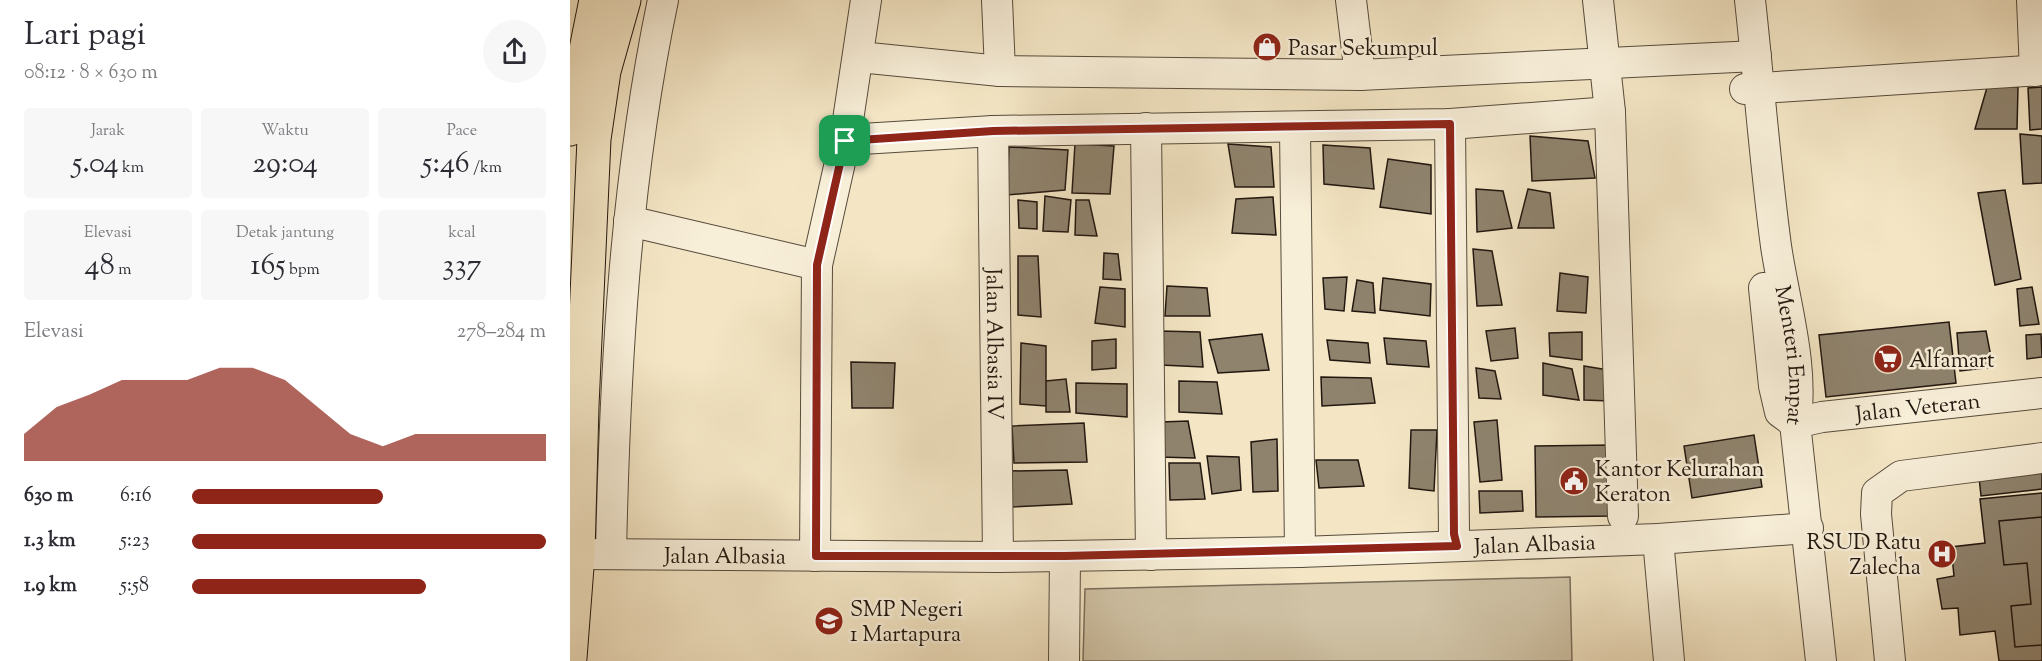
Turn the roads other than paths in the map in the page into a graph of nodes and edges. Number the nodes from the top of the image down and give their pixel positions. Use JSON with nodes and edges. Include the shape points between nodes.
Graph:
{"nodes":[{"id":1,"x":596,"y":0,"type":"edge"},
{"id":2,"x":624,"y":0,"type":"edge"},
{"id":3,"x":663,"y":0,"type":"edge"},
{"id":4,"x":866,"y":0,"type":"edge"},
{"id":5,"x":997,"y":0,"type":"edge"},
{"id":6,"x":1351,"y":0,"type":"edge"},
{"id":7,"x":1598,"y":0,"type":"edge"},
{"id":8,"x":1736,"y":0,"type":"edge"},
{"id":9,"x":1750,"y":0,"type":"edge"},
{"id":10,"x":2032,"y":0,"type":"edge"},
{"id":11,"x":1749,"y":56,"type":"junction"},
{"id":12,"x":859,"y":57,"type":"junction"},
{"id":13,"x":1605,"y":64,"type":"junction"},
{"id":14,"x":604,"y":71,"type":"junction"},
{"id":15,"x":1000,"y":71,"type":"junction"},
{"id":16,"x":2039,"y":71,"type":"edge"},
{"id":17,"x":1360,"y":75,"type":"junction"},
{"id":18,"x":646,"y":82,"type":"junction"},
{"id":19,"x":1752,"y":88,"type":"junction"},
{"id":20,"x":1610,"y":112,"type":"junction"},
{"id":21,"x":1450,"y":124,"type":"junction"},
{"id":22,"x":1146,"y":128,"type":"junction"},
{"id":23,"x":1295,"y":128,"type":"junction"},
{"id":24,"x":570,"y":129,"type":"edge"},
{"id":25,"x":993,"y":131,"type":"junction"},
{"id":26,"x":845,"y":141,"type":"junction"},
{"id":27,"x":629,"y":221,"type":"junction"},
{"id":28,"x":817,"y":265,"type":"junction"},
{"id":29,"x":578,"y":324,"type":"edge"},
{"id":30,"x":2042,"y":393,"type":"edge"},
{"id":31,"x":582,"y":406,"type":"junction"},
{"id":32,"x":614,"y":409,"type":"junction"},
{"id":33,"x":1795,"y":423,"type":"junction"},
{"id":34,"x":2042,"y":458,"type":"edge"},
{"id":35,"x":1623,"y":516,"type":"dead end"},
{"id":36,"x":1808,"y":528,"type":"junction"},
{"id":37,"x":1658,"y":539,"type":"junction"},
{"id":38,"x":1457,"y":546,"type":"junction"},
{"id":39,"x":1300,"y":552,"type":"junction"},
{"id":40,"x":611,"y":553,"type":"junction"},
{"id":41,"x":578,"y":554,"type":"junction"},
{"id":42,"x":1151,"y":555,"type":"junction"},
{"id":43,"x":816,"y":556,"type":"junction"},
{"id":44,"x":1065,"y":556,"type":"junction"},
{"id":45,"x":998,"y":557,"type":"junction"},
{"id":46,"x":570,"y":658,"type":"edge"},
{"id":47,"x":1064,"y":661,"type":"edge"},
{"id":48,"x":1669,"y":661,"type":"edge"},
{"id":49,"x":1821,"y":661,"type":"edge"},
{"id":50,"x":1890,"y":661,"type":"edge"}],
"edges":[{"from":1,"to":24,"type":"highway"},
{"from":2,"to":14,"type":"highway"},
{"from":3,"to":18,"type":"street"},
{"from":4,"to":12,"type":"street"},
{"from":5,"to":15,"type":"street"},
{"from":6,"to":17,"type":"street"},
{"from":7,"to":13,"type":"street"},
{"from":8,"to":11,"type":"street","name":"Menteri Empat"},
{"from":9,"to":11,"type":"street","name":"Menteri Empat"},
{"from":10,"to":16,"type":"street"},
{"from":11,"to":13,"type":"street"},
{"from":11,"to":19,"type":"street","name":"Menteri Empat"},
{"from":12,"to":15,"type":"street"},
{"from":12,"to":26,"type":"street"},
{"from":13,"to":17,"type":"street"},
{"from":13,"to":20,"type":"street"},
{"from":14,"to":18,"type":"street"},
{"from":14,"to":29,"type":"highway"},
{"from":15,"to":17,"type":"street"},
{"from":16,"to":19,"type":"street"},
{"from":18,"to":27,"type":"street"},
{"from":19,"to":33,"type":"street","name":"Menteri Empat","via":[[1796,371],[1799,402]]},
{"from":20,"to":21,"type":"street"},
{"from":20,"to":35,"type":"street"},
{"from":21,"to":23,"type":"street"},
{"from":21,"to":38,"type":"street"},
{"from":22,"to":23,"type":"street"},
{"from":22,"to":25,"type":"street"},
{"from":22,"to":42,"type":"street"},
{"from":23,"to":39,"type":"street"},
{"from":25,"to":26,"type":"street"},
{"from":25,"to":45,"type":"street","name":"Jalan Albasia IV"},
{"from":26,"to":28,"type":"street"},
{"from":27,"to":28,"type":"street"},
{"from":27,"to":32,"type":"street"},
{"from":28,"to":43,"type":"street"},
{"from":29,"to":31,"type":"highway"},
{"from":30,"to":33,"type":"street","name":"Jalan Veteran"},
{"from":31,"to":32,"type":"street"},
{"from":31,"to":41,"type":"highway"},
{"from":32,"to":40,"type":"street"},
{"from":33,"to":36,"type":"street","name":"Menteri Empat"},
{"from":34,"to":50,"type":"street","via":[[1901,476],[1877,493]]},
{"from":36,"to":37,"type":"street","name":"Jalan Albasia"},
{"from":36,"to":49,"type":"street","name":"Menteri Empat"},
{"from":37,"to":38,"type":"street","name":"Jalan Albasia"},
{"from":37,"to":48,"type":"street"},
{"from":38,"to":39,"type":"street","name":"Jalan Albasia"},
{"from":39,"to":42,"type":"street","name":"Jalan Albasia"},
{"from":40,"to":41,"type":"street","name":"Jalan Albasia"},
{"from":40,"to":43,"type":"street","name":"Jalan Albasia"},
{"from":41,"to":46,"type":"highway"},
{"from":42,"to":44,"type":"street","name":"Jalan Albasia"},
{"from":43,"to":45,"type":"street","name":"Jalan Albasia"},
{"from":44,"to":45,"type":"street","name":"Jalan Albasia"},
{"from":44,"to":47,"type":"street"}]}
